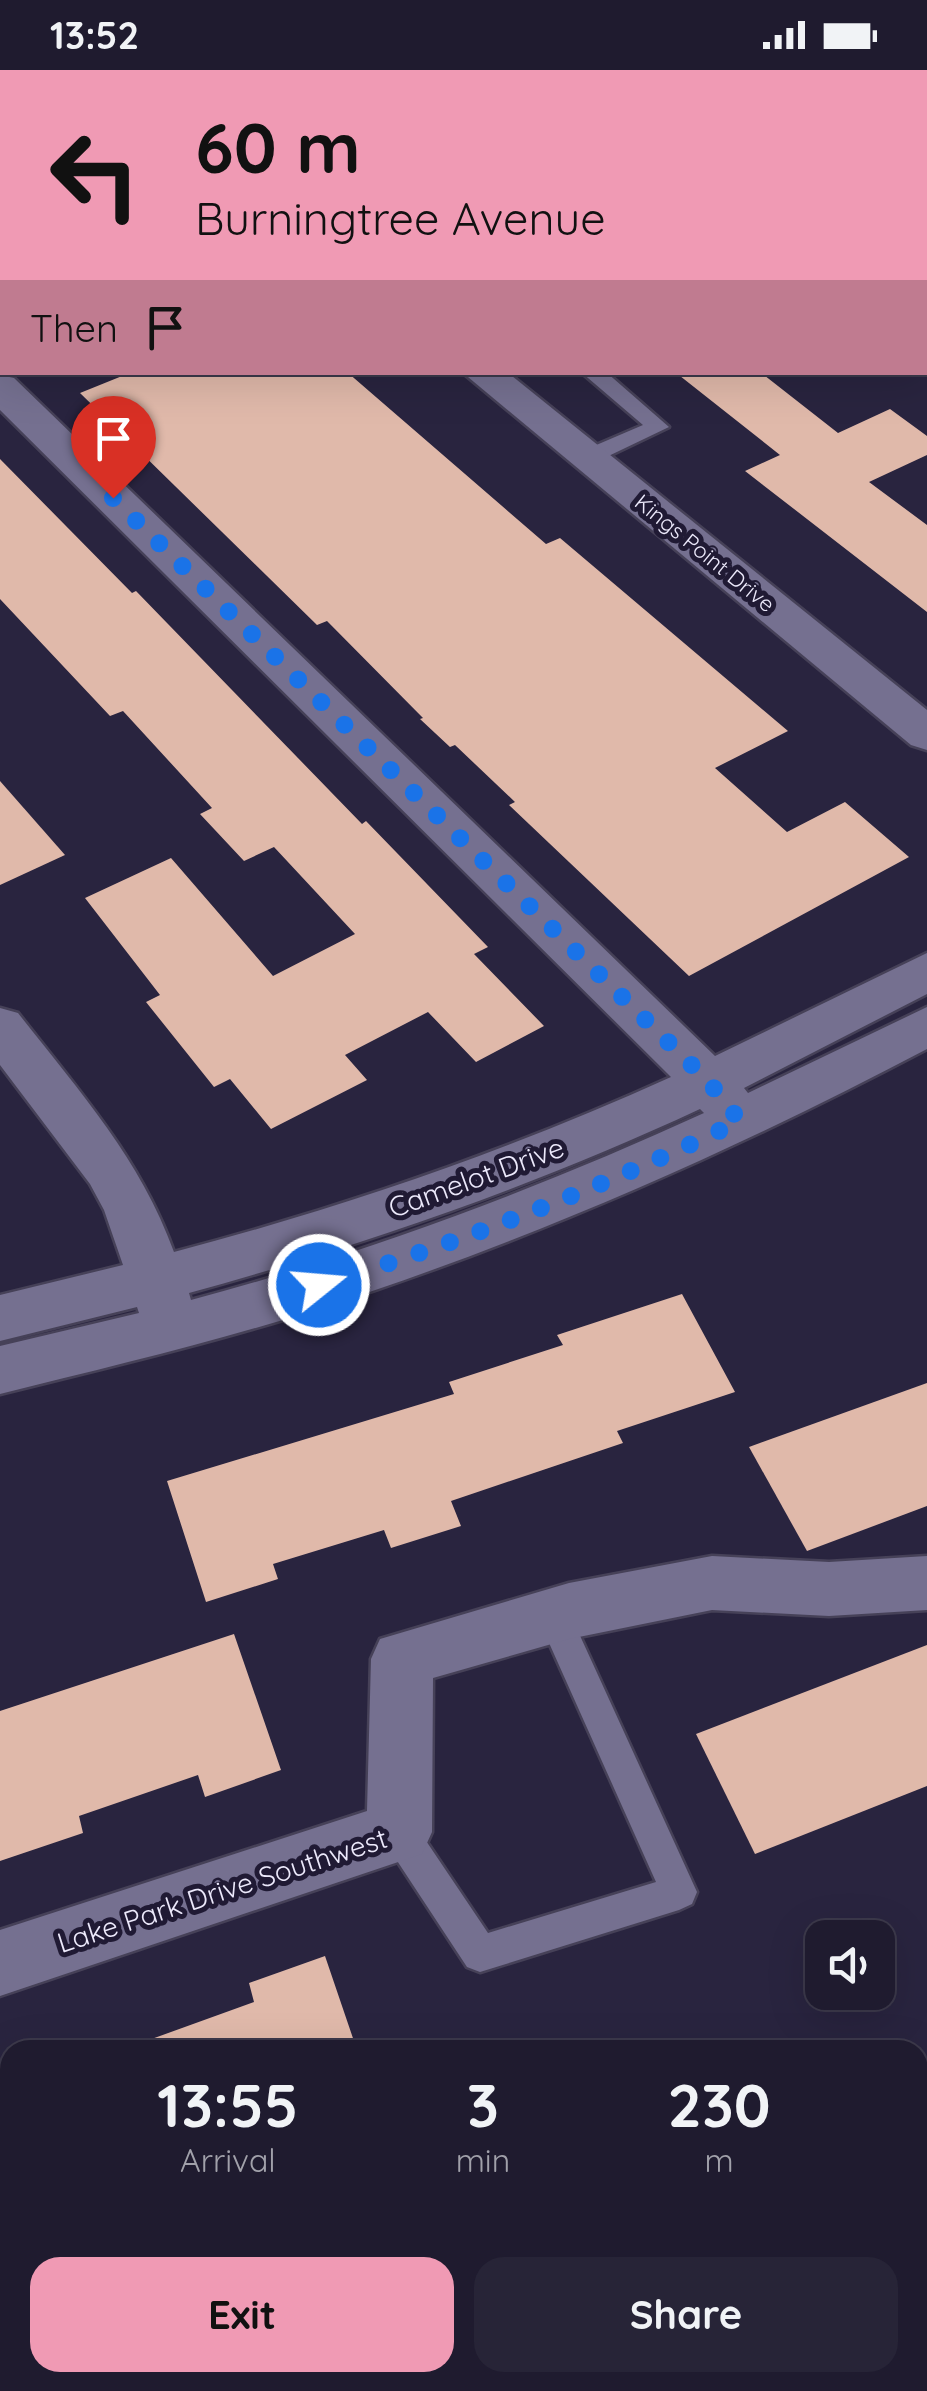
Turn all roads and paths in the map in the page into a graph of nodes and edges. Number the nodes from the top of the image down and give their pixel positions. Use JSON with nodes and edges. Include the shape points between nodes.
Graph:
{"nodes":[{"id":1,"x":486,"y":375,"type":"edge"},
{"id":2,"x":596,"y":375,"type":"edge"},
{"id":3,"x":0,"y":385,"type":"edge"},
{"id":4,"x":588,"y":457,"type":"junction"},
{"id":5,"x":927,"y":734,"type":"edge"},
{"id":6,"x":927,"y":970,"type":"edge"},
{"id":7,"x":927,"y":1026,"type":"edge"},
{"id":8,"x":0,"y":1027,"type":"edge"},
{"id":9,"x":724,"y":1101,"type":"junction"},
{"id":10,"x":164,"y":1305,"type":"junction"},
{"id":11,"x":0,"y":1318,"type":"edge"},
{"id":12,"x":0,"y":1370,"type":"edge"},
{"id":13,"x":927,"y":1583,"type":"edge"},
{"id":14,"x":554,"y":1616,"type":"junction"},
{"id":15,"x":398,"y":1832,"type":"junction"},
{"id":16,"x":0,"y":1963,"type":"edge"}],
"edges":[{"from":1,"to":4,"type":"street","name":"Kings Point Drive"},
{"from":2,"to":4,"type":"lane","via":[[658,427]]},
{"from":3,"to":9,"type":"street"},
{"from":4,"to":5,"type":"street","name":"Kings Point Drive"},
{"from":6,"to":9,"type":"street","name":"Camelot Drive"},
{"from":7,"to":9,"type":"street","name":"Camelot Drive"},
{"from":8,"to":10,"type":"street","via":[[109,1169],[131,1209]]},
{"from":9,"to":10,"type":"street","name":"Camelot Drive","via":[[674,1153],[524,1214],[355,1274]]},
{"from":10,"to":11,"type":"street","name":"Camelot Drive"},
{"from":10,"to":12,"type":"street","name":"Camelot Drive"},
{"from":13,"to":14,"type":"street","name":"Lake Park Drive Southwest","via":[[829,1589],[712,1583]]},
{"from":14,"to":15,"type":"street","name":"Lake Park Drive Southwest","via":[[402,1660]]},
{"from":14,"to":15,"type":"lane","via":[[679,1892],[480,1954]]},
{"from":15,"to":16,"type":"street","name":"Lake Park Drive Southwest"}]}
